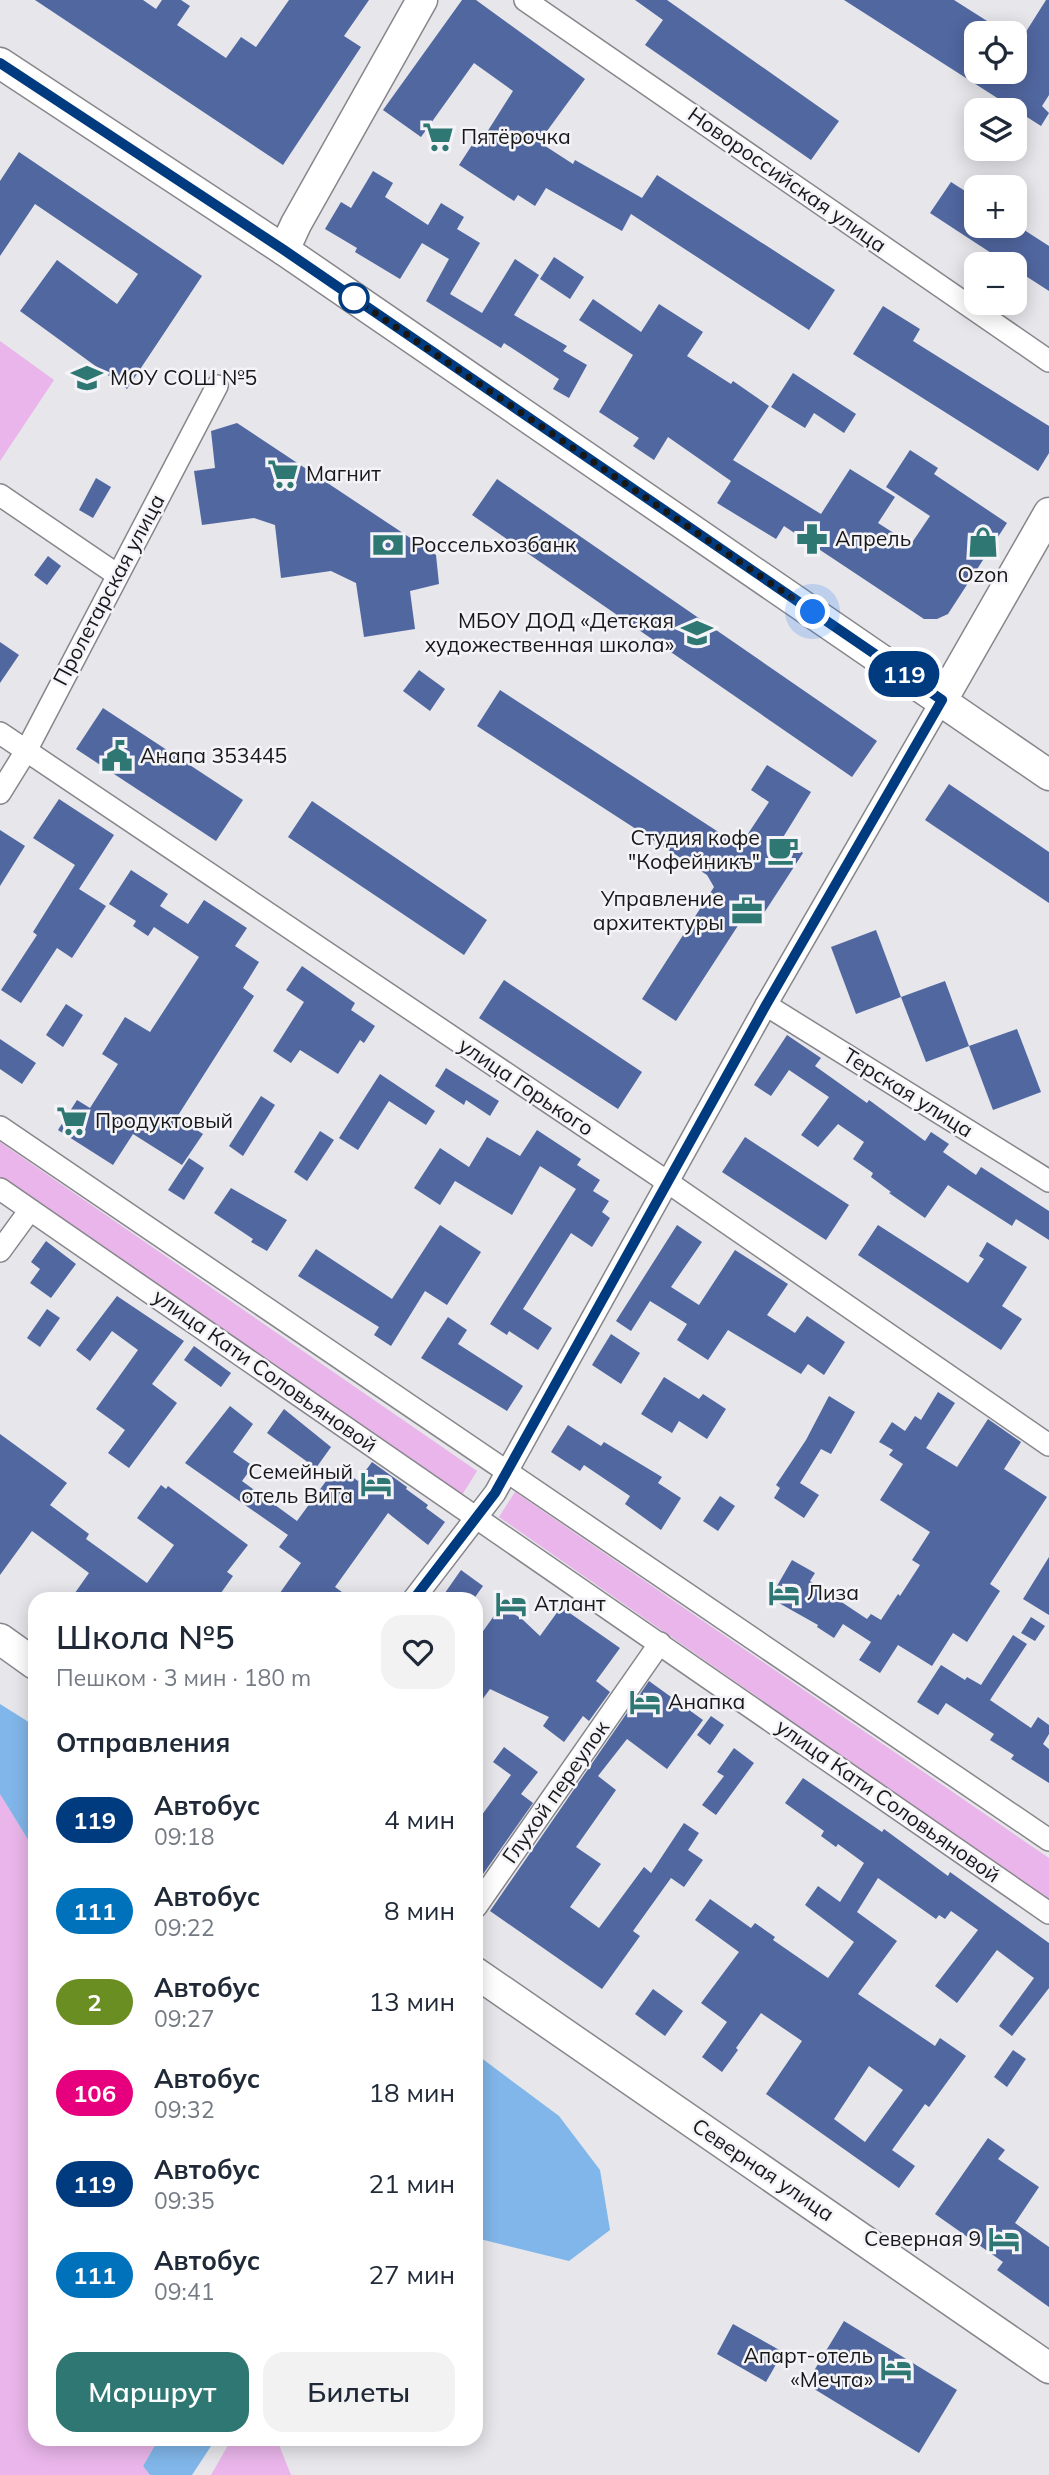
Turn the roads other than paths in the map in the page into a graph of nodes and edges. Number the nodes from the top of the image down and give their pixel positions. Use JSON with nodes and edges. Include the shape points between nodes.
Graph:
{"nodes":[{"id":1,"x":422,"y":0,"type":"edge"},
{"id":2,"x":526,"y":0,"type":"edge"},
{"id":3,"x":0,"y":63,"type":"edge"},
{"id":4,"x":284,"y":250,"type":"junction"},
{"id":5,"x":1049,"y":360,"type":"edge"},
{"id":6,"x":218,"y":386,"type":"dead end"},
{"id":7,"x":0,"y":495,"type":"edge"},
{"id":8,"x":1049,"y":513,"type":"edge"},
{"id":9,"x":116,"y":575,"type":"junction"},
{"id":10,"x":942,"y":700,"type":"junction"},
{"id":11,"x":0,"y":733,"type":"edge"},
{"id":12,"x":26,"y":751,"type":"junction"},
{"id":13,"x":1049,"y":775,"type":"edge"},
{"id":14,"x":0,"y":793,"type":"edge"},
{"id":15,"x":766,"y":1005,"type":"junction"},
{"id":16,"x":0,"y":1127,"type":"edge"},
{"id":17,"x":1049,"y":1181,"type":"edge"},
{"id":18,"x":669,"y":1183,"type":"junction"},
{"id":19,"x":0,"y":1189,"type":"edge"},
{"id":20,"x":30,"y":1210,"type":"junction"},
{"id":21,"x":0,"y":1251,"type":"edge"},
{"id":22,"x":1049,"y":1445,"type":"edge"},
{"id":23,"x":507,"y":1472,"type":"junction"},
{"id":24,"x":476,"y":1517,"type":"junction"},
{"id":25,"x":419,"y":1592,"type":"edge"},
{"id":26,"x":0,"y":1639,"type":"edge"},
{"id":27,"x":660,"y":1643,"type":"junction"},
{"id":28,"x":28,"y":1659,"type":"edge"},
{"id":29,"x":1049,"y":1840,"type":"edge"},
{"id":30,"x":483,"y":1897,"type":"edge"},
{"id":31,"x":1049,"y":1913,"type":"edge"},
{"id":32,"x":483,"y":1978,"type":"edge"},
{"id":33,"x":1049,"y":2368,"type":"edge"}],
"edges":[{"from":1,"to":4,"type":"street"},
{"from":2,"to":5,"type":"street","name":"Новороссийская улица"},
{"from":3,"to":4,"type":"street"},
{"from":4,"to":10,"type":"street"},
{"from":6,"to":9,"type":"street","name":"Пролетарская улица"},
{"from":7,"to":9,"type":"street"},
{"from":8,"to":10,"type":"street"},
{"from":9,"to":12,"type":"street","name":"Пролетарская улица"},
{"from":10,"to":13,"type":"street"},
{"from":10,"to":15,"type":"street"},
{"from":11,"to":12,"type":"street","name":"улица Горького"},
{"from":12,"to":14,"type":"street","name":"Пролетарская улица"},
{"from":12,"to":18,"type":"street","name":"улица Горького"},
{"from":15,"to":17,"type":"street","name":"Терская улица"},
{"from":15,"to":18,"type":"street"},
{"from":16,"to":23,"type":"street"},
{"from":18,"to":22,"type":"street","name":"улица Горького"},
{"from":18,"to":23,"type":"street"},
{"from":19,"to":20,"type":"street","name":"улица Кати Соловьяновой"},
{"from":20,"to":21,"type":"street"},
{"from":20,"to":24,"type":"street","name":"улица Кати Соловьяновой"},
{"from":23,"to":24,"type":"street"},
{"from":23,"to":29,"type":"street"},
{"from":24,"to":25,"type":"street"},
{"from":24,"to":27,"type":"street","name":"улица Кати Соловьяновой"},
{"from":26,"to":28,"type":"street"},
{"from":27,"to":30,"type":"street","name":"Глухой переулок"},
{"from":27,"to":31,"type":"street","name":"улица Кати Соловьяновой"},
{"from":32,"to":33,"type":"street","name":"Северная улица"}]}
